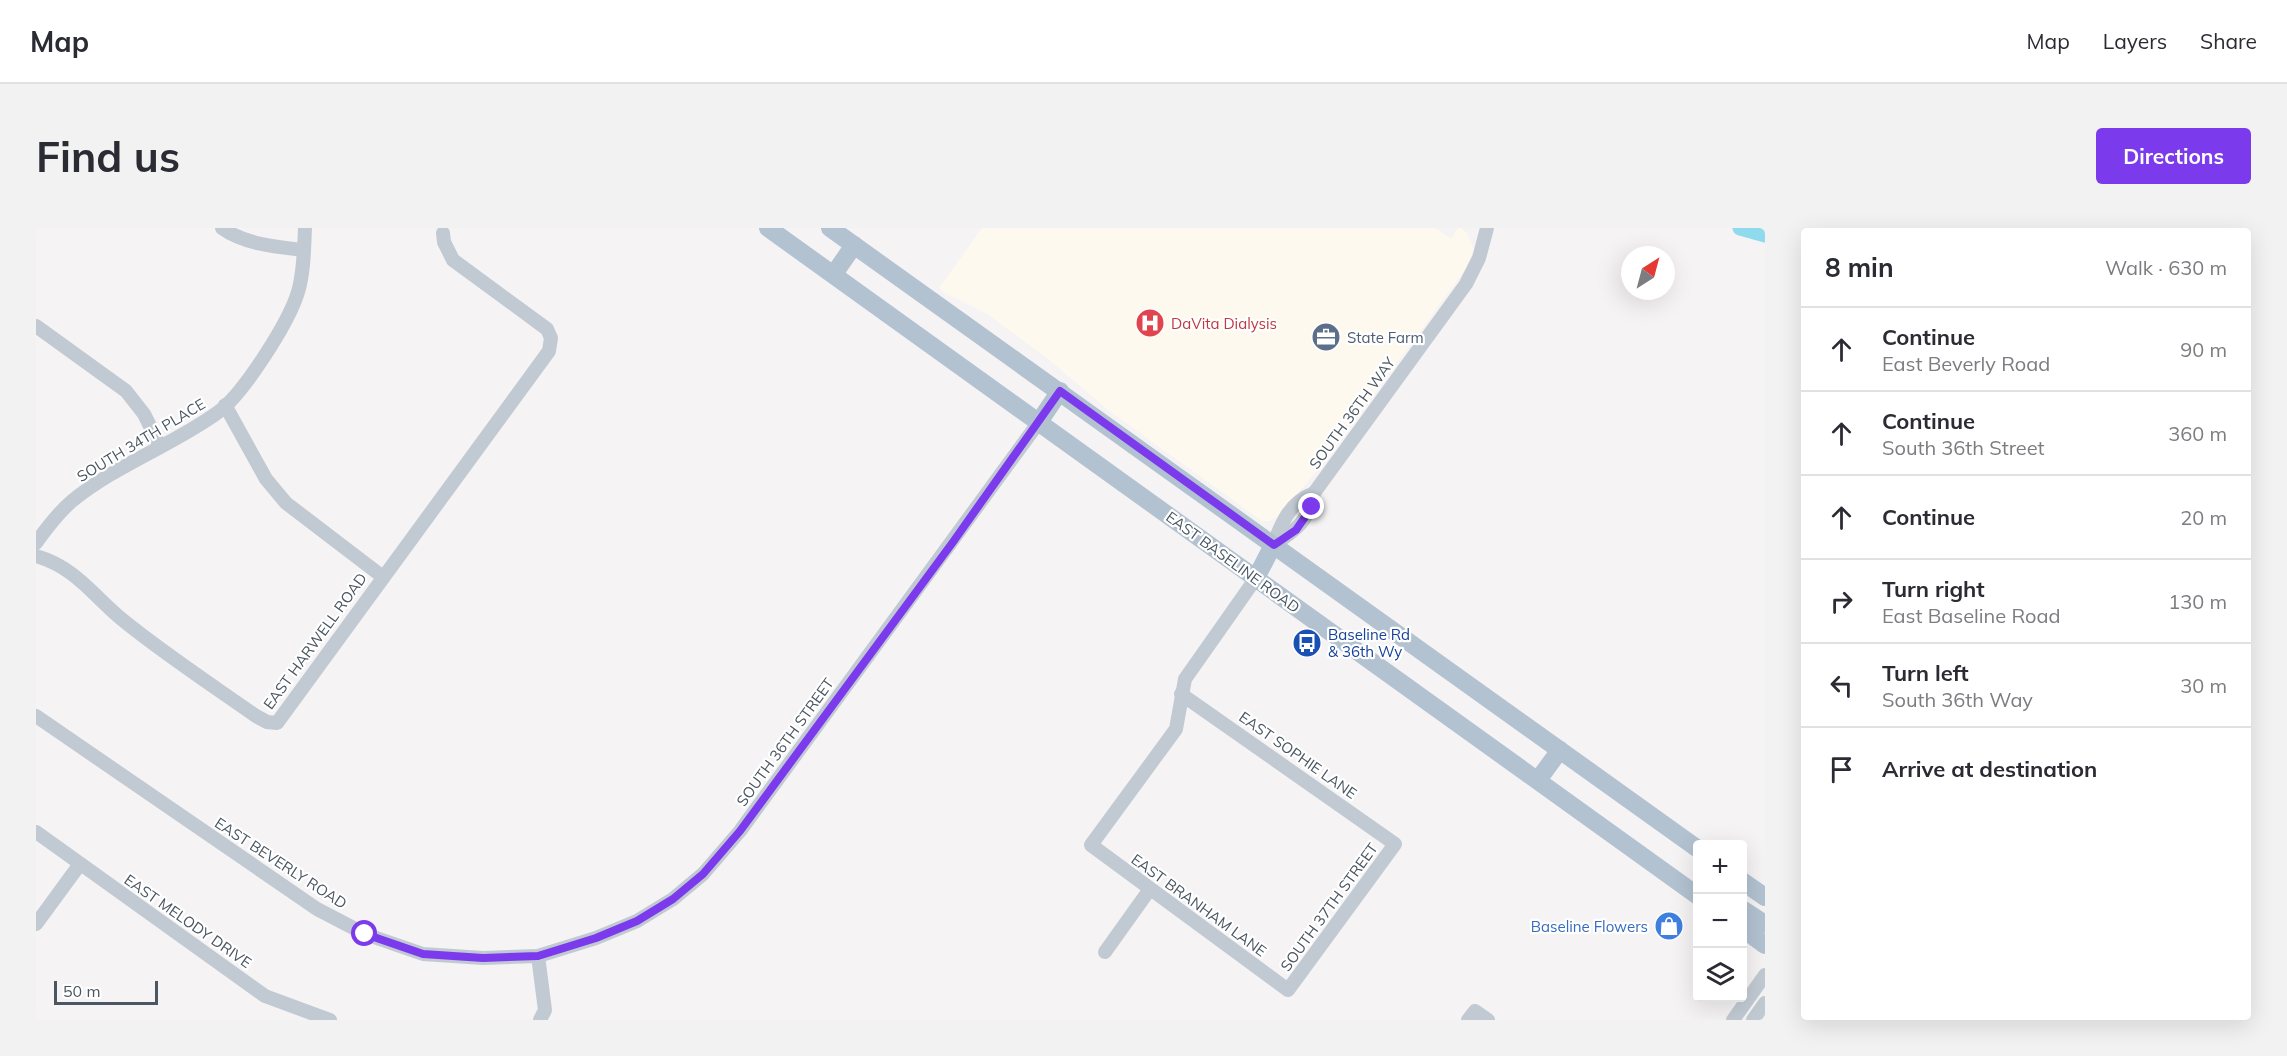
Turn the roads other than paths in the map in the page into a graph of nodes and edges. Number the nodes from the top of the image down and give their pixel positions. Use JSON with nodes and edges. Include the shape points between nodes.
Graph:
{"nodes":[{"id":1,"x":222,"y":228,"type":"edge"},
{"id":2,"x":305,"y":228,"type":"edge"},
{"id":3,"x":768,"y":228,"type":"edge"},
{"id":4,"x":830,"y":228,"type":"edge"},
{"id":5,"x":1487,"y":228,"type":"edge"},
{"id":6,"x":443,"y":233,"type":"dead end"},
{"id":7,"x":854,"y":245,"type":"junction"},
{"id":8,"x":304,"y":250,"type":"junction"},
{"id":9,"x":834,"y":274,"type":"junction"},
{"id":10,"x":36,"y":326,"type":"edge"},
{"id":11,"x":1060,"y":391,"type":"junction"},
{"id":12,"x":225,"y":405,"type":"junction"},
{"id":13,"x":1039,"y":422,"type":"junction"},
{"id":14,"x":160,"y":446,"type":"junction"},
{"id":15,"x":36,"y":543,"type":"edge"},
{"id":16,"x":1274,"y":545,"type":"junction"},
{"id":17,"x":36,"y":556,"type":"edge"},
{"id":18,"x":382,"y":577,"type":"junction"},
{"id":19,"x":1256,"y":578,"type":"junction"},
{"id":20,"x":1182,"y":694,"type":"junction"},
{"id":21,"x":36,"y":716,"type":"edge"},
{"id":22,"x":1560,"y":750,"type":"junction"},
{"id":23,"x":1538,"y":780,"type":"junction"},
{"id":24,"x":36,"y":832,"type":"edge"},
{"id":25,"x":1395,"y":844,"type":"joint"},
{"id":26,"x":1693,"y":845,"type":"edge"},
{"id":27,"x":80,"y":864,"type":"junction"},
{"id":28,"x":1747,"y":884,"type":"edge"},
{"id":29,"x":1150,"y":889,"type":"junction"},
{"id":30,"x":1693,"y":891,"type":"edge"},
{"id":31,"x":1765,"y":897,"type":"edge"},
{"id":32,"x":1747,"y":912,"type":"edge"},
{"id":33,"x":36,"y":924,"type":"edge"},
{"id":34,"x":1765,"y":924,"type":"edge"},
{"id":35,"x":1747,"y":931,"type":"edge"},
{"id":36,"x":1765,"y":945,"type":"edge"},
{"id":37,"x":1105,"y":952,"type":"dead end"},
{"id":38,"x":538,"y":956,"type":"junction"},
{"id":39,"x":1765,"y":975,"type":"edge"},
{"id":40,"x":1288,"y":990,"type":"joint"},
{"id":41,"x":1765,"y":1003,"type":"edge"},
{"id":42,"x":1472,"y":1015,"type":"edge"},
{"id":43,"x":1736,"y":1019,"type":"edge"},
{"id":44,"x":330,"y":1020,"type":"edge"},
{"id":45,"x":540,"y":1020,"type":"edge"},
{"id":46,"x":1488,"y":1020,"type":"edge"},
{"id":47,"x":1753,"y":1020,"type":"edge"}],
"edges":[{"from":1,"to":8,"type":"street","via":[[255,242]]},
{"from":2,"to":8,"type":"street","name":"SOUTH 34TH PLACE"},
{"from":3,"to":9,"type":"main road","name":"EAST BASELINE ROAD"},
{"from":4,"to":7,"type":"main road"},
{"from":5,"to":16,"type":"street","name":"SOUTH 36TH WAY","via":[[1479,258],[1466,284],[1314,493],[1300,498],[1282,522]]},
{"from":6,"to":18,"type":"street","name":"EAST HARWELL ROAD","via":[[453,260],[547,329],[551,338],[549,351]]},
{"from":7,"to":9,"type":"main road"},
{"from":7,"to":11,"type":"main road"},
{"from":8,"to":12,"type":"street","name":"SOUTH 34TH PLACE","via":[[298,292],[288,316]]},
{"from":9,"to":13,"type":"main road","name":"EAST BASELINE ROAD"},
{"from":10,"to":14,"type":"street","via":[[126,391],[144,414]]},
{"from":11,"to":13,"type":"main road"},
{"from":11,"to":16,"type":"main road"},
{"from":12,"to":14,"type":"street","name":"SOUTH 34TH PLACE"},
{"from":12,"to":18,"type":"street","via":[[266,479],[286,503]]},
{"from":13,"to":19,"type":"main road","name":"EAST BASELINE ROAD"},
{"from":13,"to":38,"type":"street","name":"SOUTH 36TH STREET","via":[[740,831],[703,874],[637,921]]},
{"from":14,"to":15,"type":"street","name":"SOUTH 34TH PLACE","via":[[71,502]]},
{"from":16,"to":19,"type":"main road"},
{"from":16,"to":22,"type":"main road"},
{"from":17,"to":18,"type":"street","name":"EAST HARWELL ROAD","via":[[56,562],[123,620],[256,716],[277,723]]},
{"from":19,"to":20,"type":"street","via":[[1185,679]]},
{"from":19,"to":23,"type":"main road","name":"EAST BASELINE ROAD"},
{"from":20,"to":25,"type":"street","name":"EAST SOPHIE LANE"},
{"from":20,"to":29,"type":"street","name":"EAST BRANHAM LANE","via":[[1176,729],[1091,845]]},
{"from":21,"to":38,"type":"street","name":"EAST BEVERLY ROAD","via":[[317,909],[365,934],[423,954]]},
{"from":22,"to":23,"type":"main road"},
{"from":22,"to":26,"type":"main road"},
{"from":23,"to":30,"type":"main road","name":"EAST BASELINE ROAD"},
{"from":24,"to":27,"type":"street","name":"EAST MELODY DRIVE"},
{"from":25,"to":40,"type":"street","name":"SOUTH 37TH STREET"},
{"from":27,"to":33,"type":"street"},
{"from":27,"to":44,"type":"street","name":"EAST MELODY DRIVE","via":[[266,996]]},
{"from":28,"to":31,"type":"main road"},
{"from":29,"to":37,"type":"street"},
{"from":29,"to":40,"type":"street","name":"EAST BRANHAM LANE"},
{"from":32,"to":34,"type":"main road"},
{"from":35,"to":36,"type":"main road"},
{"from":38,"to":45,"type":"street","via":[[545,1010]]},
{"from":39,"to":43,"type":"street"},
{"from":41,"to":47,"type":"street"},
{"from":42,"to":46,"type":"street"}]}
